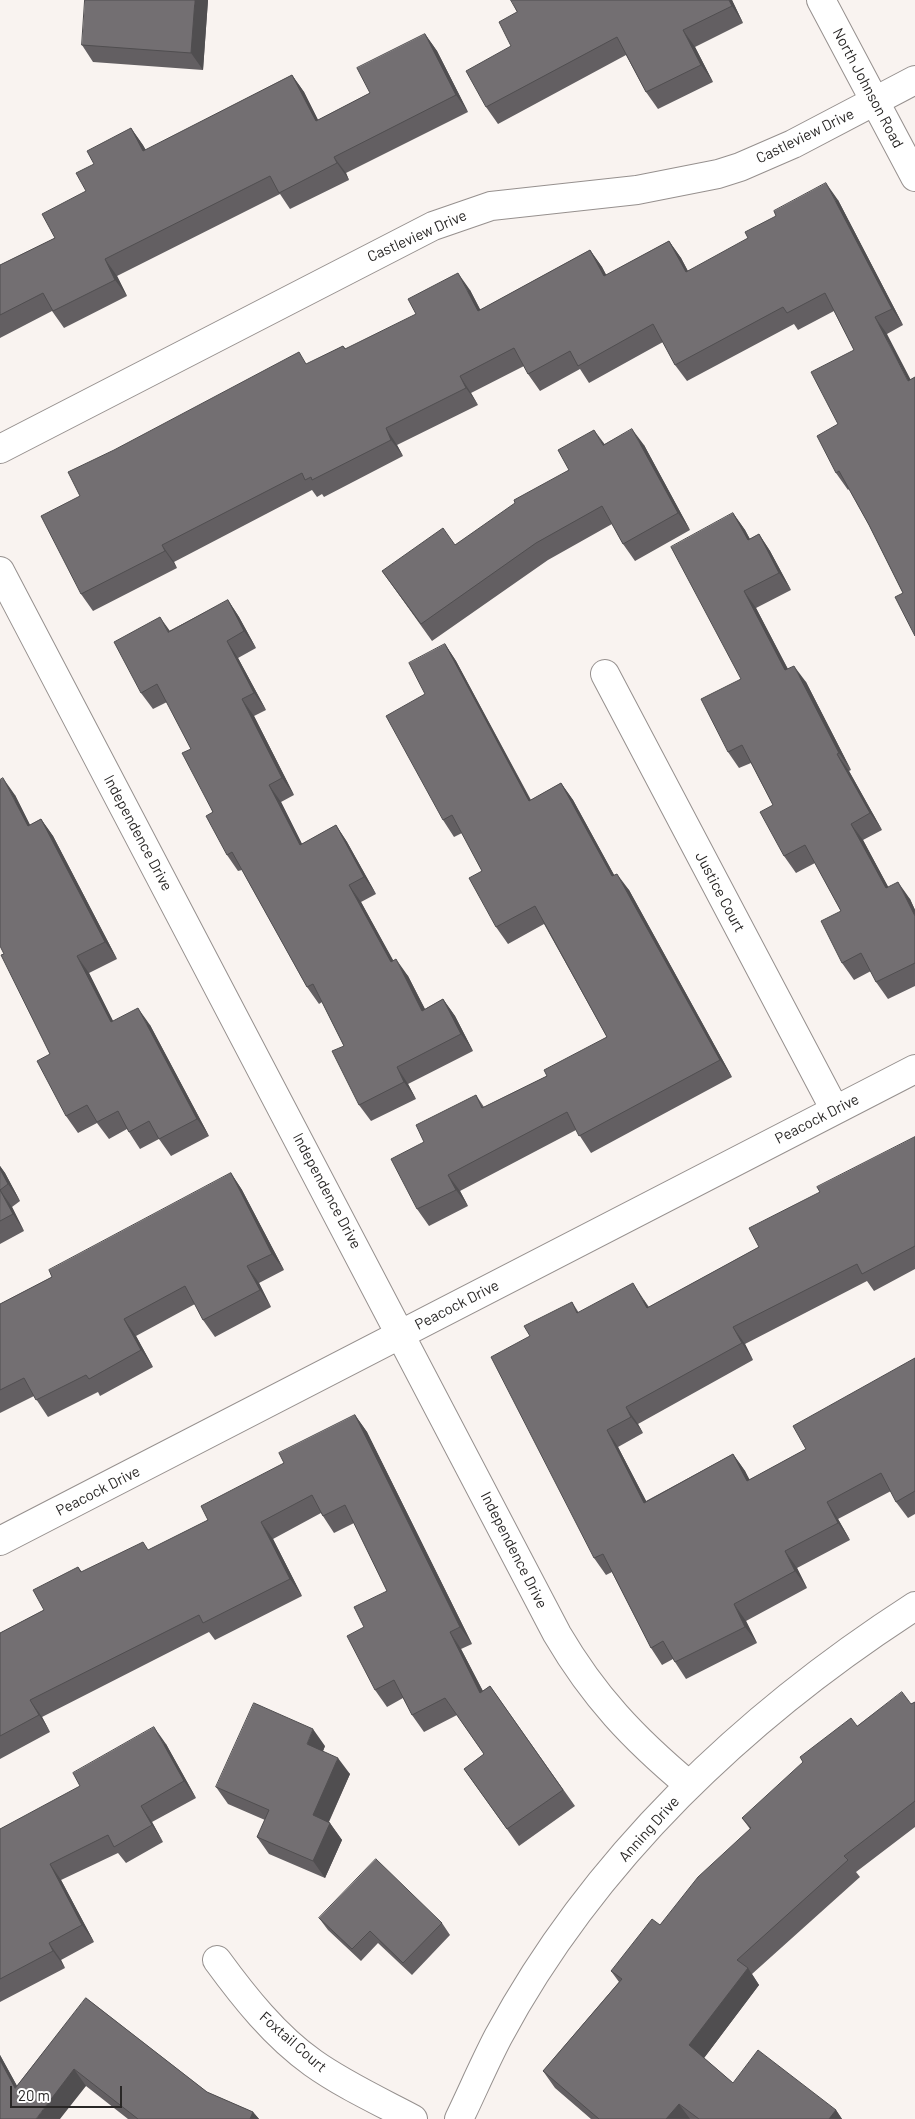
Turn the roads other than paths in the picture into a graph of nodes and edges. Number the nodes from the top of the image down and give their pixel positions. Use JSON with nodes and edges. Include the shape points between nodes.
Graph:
{"nodes":[{"id":1,"x":821,"y":0,"type":"edge"},
{"id":2,"x":915,"y":80,"type":"edge"},
{"id":3,"x":875,"y":101,"type":"junction"},
{"id":4,"x":915,"y":177,"type":"edge"},
{"id":5,"x":0,"y":449,"type":"edge"},
{"id":6,"x":0,"y":572,"type":"edge"},
{"id":7,"x":605,"y":674,"type":"dead end"},
{"id":8,"x":915,"y":1069,"type":"edge"},
{"id":9,"x":835,"y":1110,"type":"junction"},
{"id":10,"x":402,"y":1334,"type":"junction"},
{"id":11,"x":0,"y":1541,"type":"edge"},
{"id":12,"x":915,"y":1606,"type":"edge"},
{"id":13,"x":689,"y":1785,"type":"junction"},
{"id":14,"x":217,"y":1960,"type":"dead end"},
{"id":15,"x":413,"y":2119,"type":"edge"},
{"id":16,"x":459,"y":2119,"type":"edge"}],
"edges":[{"from":1,"to":3,"type":"street","name":"North Johnson Road"},
{"from":2,"to":3,"type":"street","name":"Castleview Drive"},
{"from":3,"to":4,"type":"street","name":"North Johnson Road"},
{"from":3,"to":5,"type":"street","name":"Castleview Drive","via":[[793,144],[718,174],[637,190],[491,206],[433,226]]},
{"from":6,"to":10,"type":"street","name":"Independence Drive"},
{"from":7,"to":9,"type":"street","name":"Justice Court"},
{"from":8,"to":9,"type":"street","name":"Peacock Drive"},
{"from":9,"to":10,"type":"street","name":"Peacock Drive"},
{"from":10,"to":11,"type":"street","name":"Peacock Drive"},
{"from":10,"to":13,"type":"street","name":"Independence Drive","via":[[571,1658],[587,1683],[625,1728]]},
{"from":12,"to":13,"type":"street","name":"Anning Drive","via":[[785,1698]]},
{"from":13,"to":16,"type":"street","name":"Anning Drive","via":[[617,1864],[562,1937],[498,2037]]},
{"from":14,"to":15,"type":"street","name":"Foxtail Court","via":[[259,2014],[311,2062]]}]}
